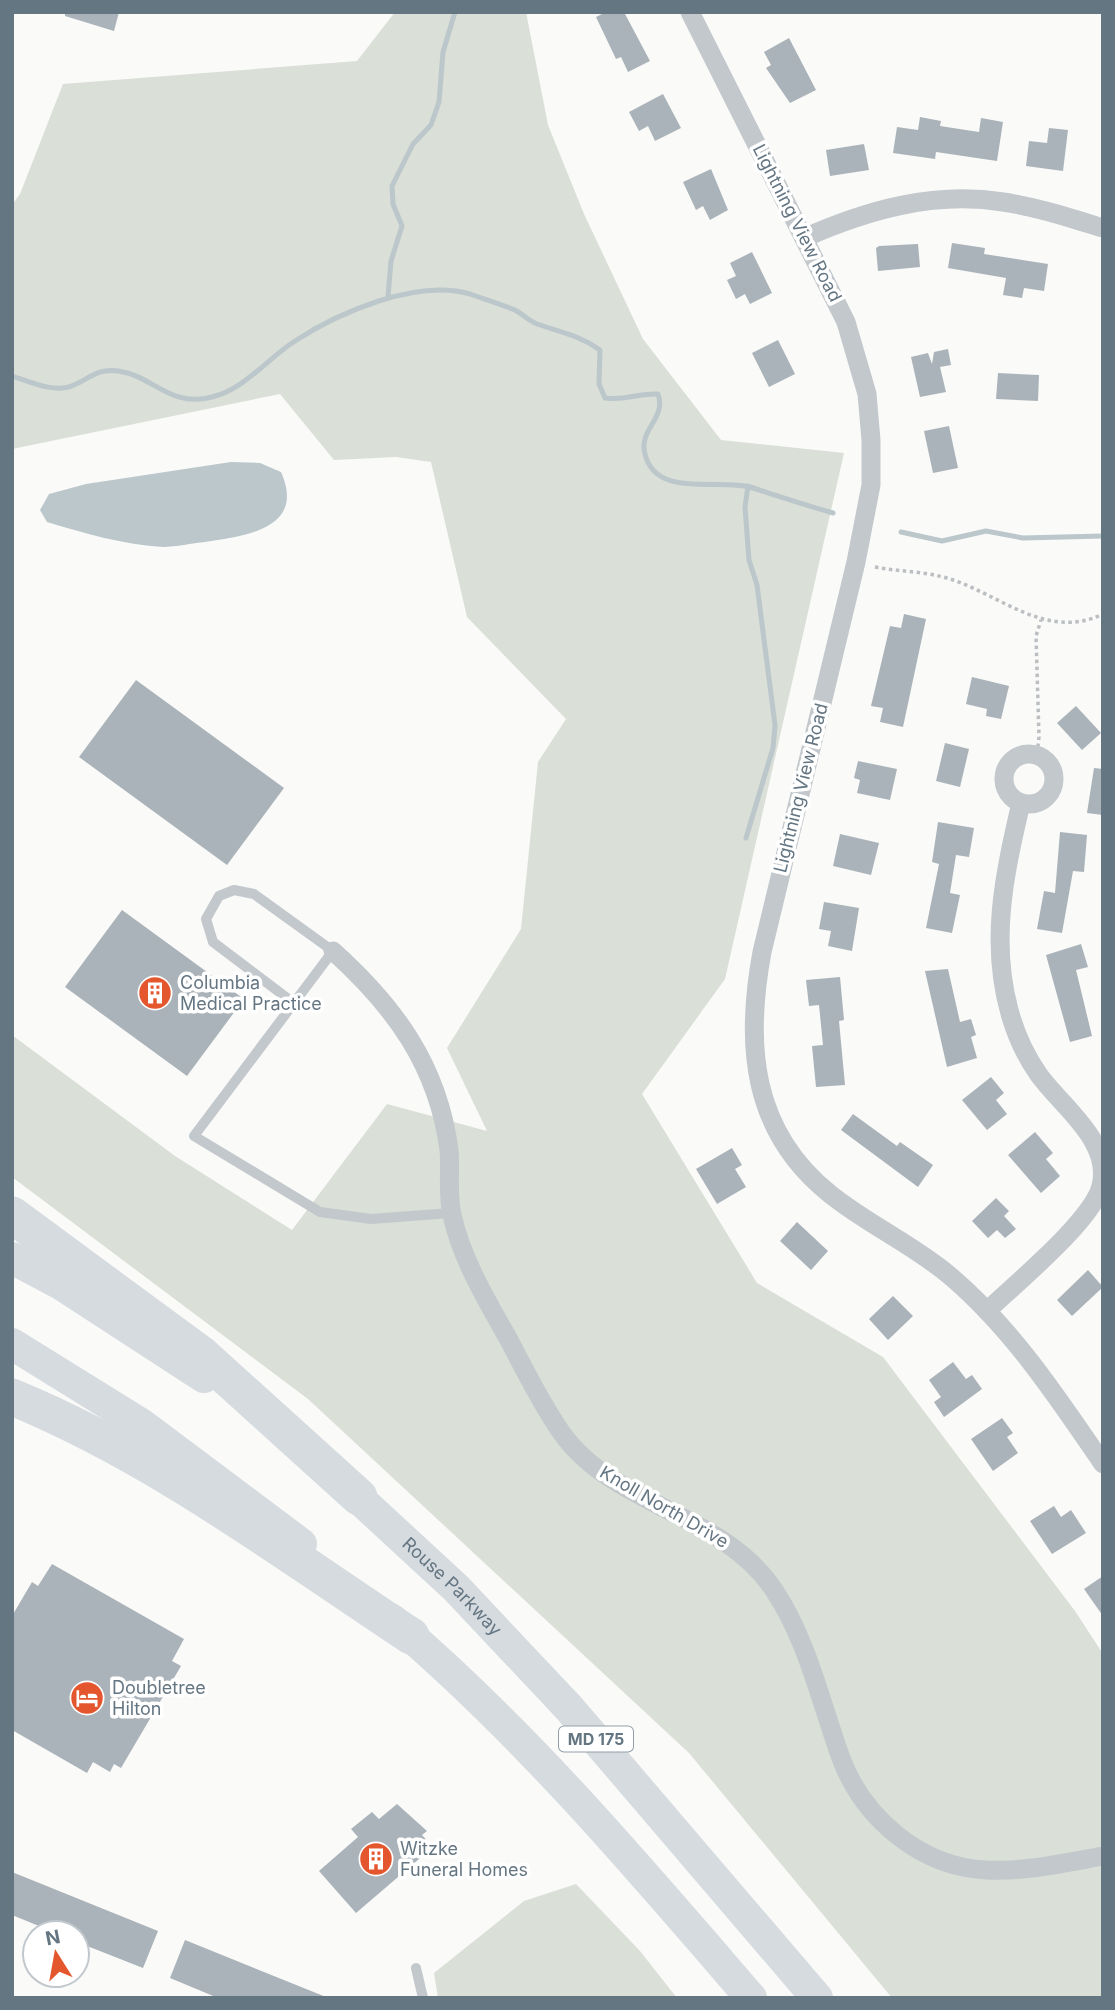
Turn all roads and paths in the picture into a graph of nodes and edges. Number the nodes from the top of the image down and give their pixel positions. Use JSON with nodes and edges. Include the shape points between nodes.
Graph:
{"nodes":[{"id":1,"x":690,"y":12,"type":"edge"},
{"id":2,"x":1103,"y":228,"type":"edge"},
{"id":3,"x":804,"y":237,"type":"junction"},
{"id":4,"x":856,"y":562,"type":"junction"},
{"id":5,"x":1103,"y":614,"type":"edge"},
{"id":6,"x":1041,"y":620,"type":"junction"},
{"id":7,"x":1037,"y":754,"type":"junction"},
{"id":8,"x":1021,"y":803,"type":"junction"},
{"id":9,"x":332,"y":951,"type":"junction"},
{"id":10,"x":295,"y":1004,"type":"junction"},
{"id":11,"x":451,"y":1213,"type":"junction"},
{"id":12,"x":12,"y":1214,"type":"edge"},
{"id":13,"x":12,"y":1258,"type":"edge"},
{"id":14,"x":987,"y":1311,"type":"junction"},
{"id":15,"x":12,"y":1344,"type":"edge"},
{"id":16,"x":12,"y":1397,"type":"edge"},
{"id":17,"x":1100,"y":1456,"type":"edge"},
{"id":18,"x":359,"y":1497,"type":"junction"},
{"id":19,"x":411,"y":1636,"type":"junction"},
{"id":20,"x":1103,"y":1856,"type":"edge"},
{"id":21,"x":416,"y":1968,"type":"dead end"},
{"id":22,"x":423,"y":1998,"type":"edge"},
{"id":23,"x":751,"y":1998,"type":"edge"},
{"id":24,"x":817,"y":1998,"type":"edge"}],
"edges":[{"from":1,"to":3,"type":"street","name":"Lightning View Road"},
{"from":2,"to":3,"type":"street","via":[[1003,202],[939,200],[854,216]]},
{"from":3,"to":4,"type":"street","name":"Lightning View Road","via":[[846,322],[867,394],[870,485]]},
{"from":4,"to":6,"type":"path","via":[[953,580]]},
{"from":4,"to":14,"type":"street","name":"Lightning View Road","via":[[762,952],[753,1001],[756,1075],[778,1130],[807,1173],[830,1195],[940,1268]]},
{"from":5,"to":6,"type":"path","via":[[1071,624]]},
{"from":6,"to":7,"type":"path","via":[[1036,636]]},
{"from":7,"to":8,"type":"street","via":[[1019,755],[1006,767],[1007,792]]},
{"from":7,"to":8,"type":"street","via":[[1054,770],[1054,786],[1037,803]]},
{"from":8,"to":14,"type":"street","via":[[1000,901],[999,965],[1015,1028],[1037,1072],[1093,1141],[1102,1184],[1087,1213]]},
{"from":9,"to":10,"type":"lane"},
{"from":9,"to":10,"type":"lane","via":[[254,894],[234,890],[212,903],[206,919],[213,942]]},
{"from":9,"to":11,"type":"street","name":"Knoll North Drive","via":[[372,986],[421,1058],[443,1117]]},
{"from":10,"to":11,"type":"lane","via":[[194,1136],[320,1212],[371,1219]]},
{"from":11,"to":20,"type":"street","name":"Knoll North Drive","via":[[475,1280],[558,1429],[576,1451],[622,1485],[737,1550],[773,1588],[803,1645],[856,1790],[892,1832],[937,1859],[985,1870],[1049,1866]]},
{"from":12,"to":18,"type":"highway","via":[[202,1355]]},
{"from":13,"to":18,"type":"main road","name":"Rouse Parkway","number":"MD 175","via":[[191,1367]]},
{"from":14,"to":17,"type":"street","name":"Lightning View Road"},
{"from":15,"to":19,"type":"main road","number":"MD 175","via":[[141,1424],[240,1496]]},
{"from":16,"to":19,"type":"highway","via":[[133,1455]]},
{"from":18,"to":24,"type":"main road","name":"Rouse Parkway","number":"MD 175","via":[[456,1588],[569,1708]]},
{"from":19,"to":23,"type":"main road","number":"MD 175","via":[[524,1746]]},
{"from":21,"to":22,"type":"lane"}]}
